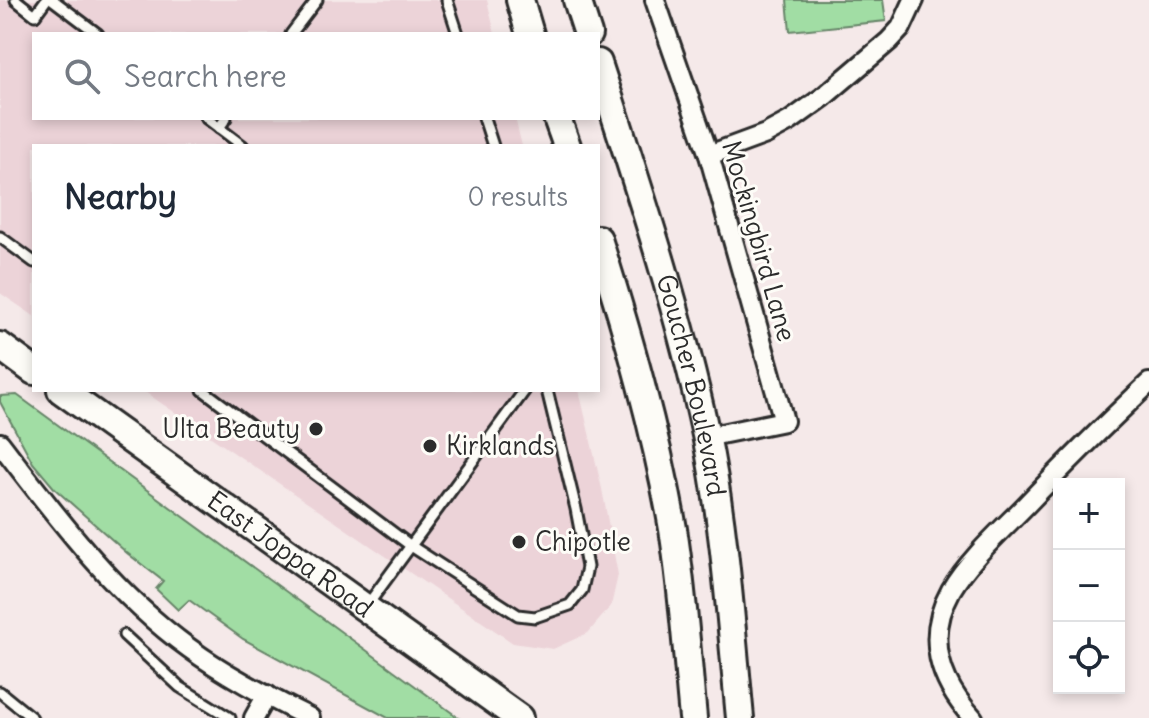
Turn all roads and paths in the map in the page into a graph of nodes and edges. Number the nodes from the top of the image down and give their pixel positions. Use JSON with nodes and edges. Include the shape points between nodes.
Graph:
{"nodes":[{"id":1,"x":16,"y":0,"type":"edge"},
{"id":2,"x":46,"y":0,"type":"edge"},
{"id":3,"x":53,"y":0,"type":"edge"},
{"id":4,"x":317,"y":0,"type":"edge"},
{"id":5,"x":447,"y":0,"type":"edge"},
{"id":6,"x":520,"y":0,"type":"edge"},
{"id":7,"x":577,"y":0,"type":"edge"},
{"id":8,"x":655,"y":0,"type":"edge"},
{"id":9,"x":914,"y":0,"type":"edge"},
{"id":10,"x":95,"y":32,"type":"edge"},
{"id":11,"x":293,"y":32,"type":"edge"},
{"id":12,"x":457,"y":32,"type":"edge"},
{"id":13,"x":529,"y":32,"type":"edge"},
{"id":14,"x":587,"y":32,"type":"edge"},
{"id":15,"x":600,"y":69,"type":"edge"},
{"id":16,"x":209,"y":120,"type":"edge"},
{"id":17,"x":225,"y":120,"type":"edge"},
{"id":18,"x":485,"y":120,"type":"edge"},
{"id":19,"x":558,"y":120,"type":"edge"},
{"id":20,"x":219,"y":128,"type":"junction"},
{"id":21,"x":240,"y":144,"type":"edge"},
{"id":22,"x":492,"y":144,"type":"edge"},
{"id":23,"x":566,"y":144,"type":"edge"},
{"id":24,"x":709,"y":155,"type":"junction"},
{"id":25,"x":0,"y":237,"type":"edge"},
{"id":26,"x":600,"y":245,"type":"edge"},
{"id":27,"x":32,"y":261,"type":"edge"},
{"id":28,"x":0,"y":346,"type":"edge"},
{"id":29,"x":32,"y":370,"type":"edge"},
{"id":30,"x":1149,"y":383,"type":"edge"},
{"id":31,"x":64,"y":392,"type":"edge"},
{"id":32,"x":206,"y":392,"type":"edge"},
{"id":33,"x":547,"y":392,"type":"edge"},
{"id":34,"x":522,"y":394,"type":"edge"},
{"id":35,"x":706,"y":437,"type":"junction"},
{"id":36,"x":0,"y":443,"type":"edge"},
{"id":37,"x":411,"y":546,"type":"junction"},
{"id":38,"x":365,"y":608,"type":"junction"},
{"id":39,"x":124,"y":635,"type":"dead end"},
{"id":40,"x":0,"y":692,"type":"edge"},
{"id":41,"x":267,"y":695,"type":"junction"},
{"id":42,"x":32,"y":718,"type":"edge"},
{"id":43,"x":230,"y":718,"type":"edge"},
{"id":44,"x":254,"y":718,"type":"edge"},
{"id":45,"x":310,"y":718,"type":"edge"},
{"id":46,"x":519,"y":718,"type":"edge"},
{"id":47,"x":693,"y":718,"type":"edge"},
{"id":48,"x":740,"y":718,"type":"edge"},
{"id":49,"x":973,"y":718,"type":"edge"}],
"edges":[{"from":1,"to":2,"type":"lane","via":[[35,15]]},
{"from":3,"to":10,"type":"lane"},
{"from":4,"to":11,"type":"lane"},
{"from":5,"to":12,"type":"lane"},
{"from":6,"to":13,"type":"main road"},
{"from":7,"to":14,"type":"main road"},
{"from":8,"to":24,"type":"street","name":"Mockingbird Lane"},
{"from":9,"to":24,"type":"street","via":[[889,41],[822,98],[766,134]]},
{"from":15,"to":35,"type":"main road","name":"Goucher Boulevard","via":[[672,298]]},
{"from":16,"to":20,"type":"lane"},
{"from":17,"to":20,"type":"lane"},
{"from":18,"to":22,"type":"lane"},
{"from":19,"to":23,"type":"main road"},
{"from":20,"to":21,"type":"lane"},
{"from":24,"to":35,"type":"street","name":"Mockingbird Lane","via":[[784,421]]},
{"from":25,"to":27,"type":"lane"},
{"from":26,"to":47,"type":"main road","name":"Goucher Boulevard","via":[[629,337],[673,529]]},
{"from":28,"to":29,"type":"main road"},
{"from":30,"to":49,"type":"street","via":[[1064,465],[951,590],[937,648],[948,684]]},
{"from":31,"to":38,"type":"main road","name":"East Joppa Road"},
{"from":32,"to":37,"type":"lane"},
{"from":33,"to":37,"type":"lane","via":[[587,567],[582,590],[570,605],[535,617],[518,615]]},
{"from":34,"to":37,"type":"lane"},
{"from":35,"to":48,"type":"main road","name":"Goucher Boulevard"},
{"from":36,"to":41,"type":"street","via":[[55,514],[140,606],[189,648]]},
{"from":37,"to":38,"type":"lane"},
{"from":38,"to":46,"type":"main road","name":"East Joppa Road"},
{"from":39,"to":43,"type":"lane","via":[[180,687]]},
{"from":40,"to":42,"type":"lane"},
{"from":41,"to":44,"type":"street"},
{"from":41,"to":45,"type":"street"}]}
